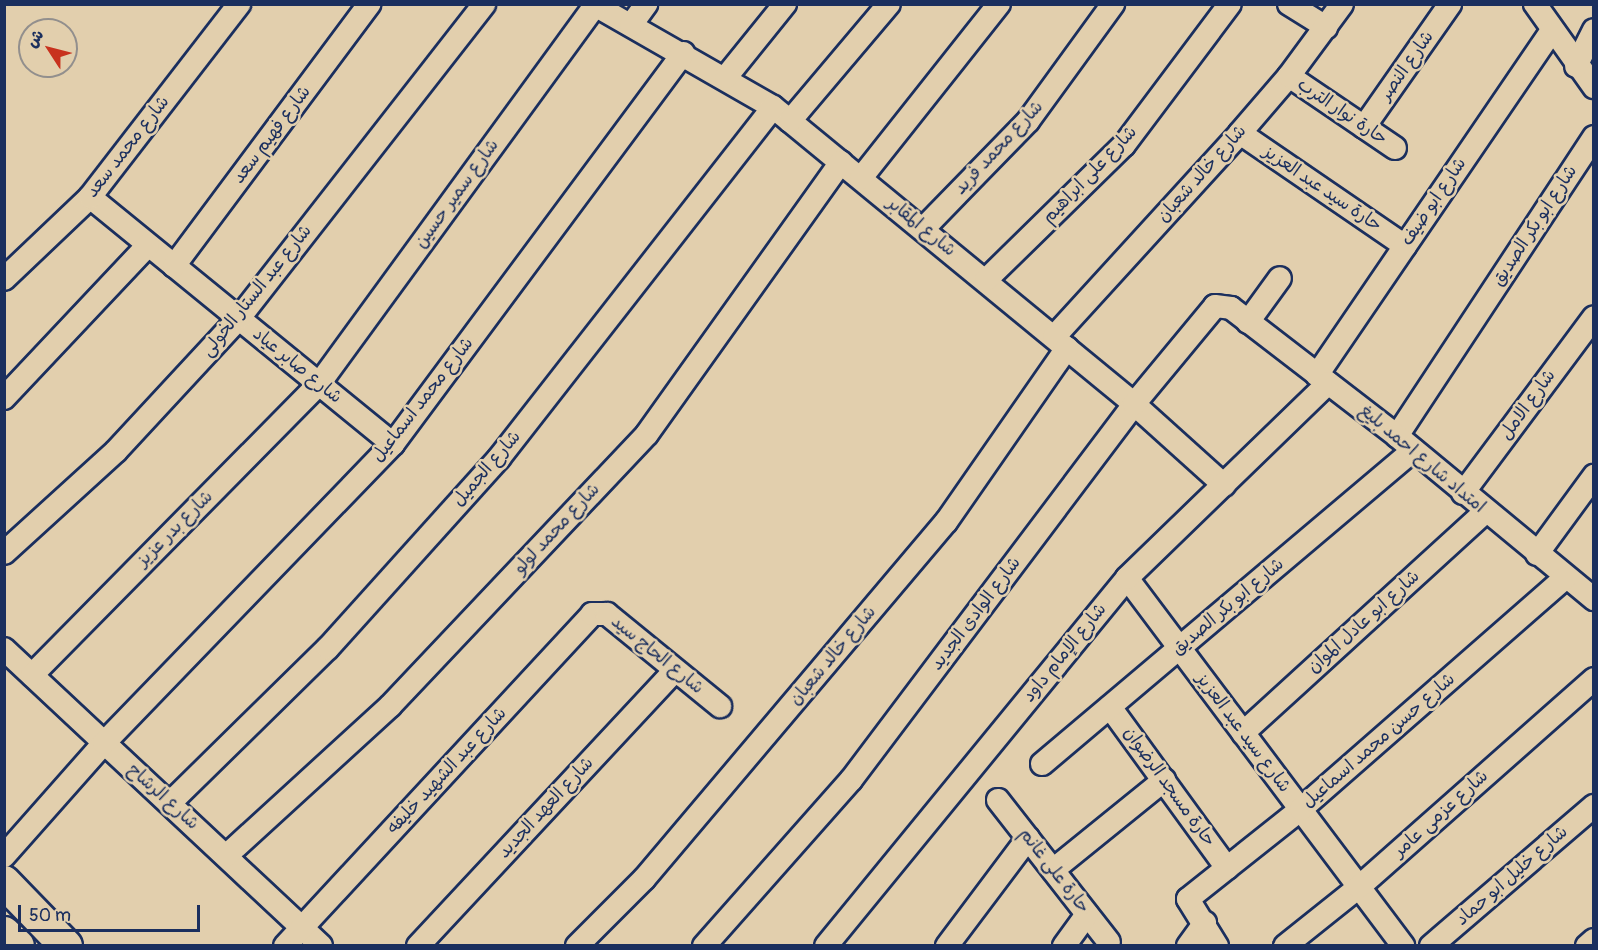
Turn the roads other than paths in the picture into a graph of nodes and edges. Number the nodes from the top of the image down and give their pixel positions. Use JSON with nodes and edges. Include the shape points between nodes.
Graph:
{"nodes":[{"id":1,"x":239,"y":4,"type":"edge"},
{"id":2,"x":369,"y":4,"type":"edge"},
{"id":3,"x":484,"y":4,"type":"edge"},
{"id":4,"x":646,"y":4,"type":"edge"},
{"id":5,"x":785,"y":4,"type":"edge"},
{"id":6,"x":889,"y":4,"type":"edge"},
{"id":7,"x":999,"y":4,"type":"edge"},
{"id":8,"x":1113,"y":4,"type":"edge"},
{"id":9,"x":1230,"y":4,"type":"edge"},
{"id":10,"x":1289,"y":4,"type":"edge"},
{"id":11,"x":1342,"y":4,"type":"edge"},
{"id":12,"x":1450,"y":4,"type":"edge"},
{"id":13,"x":1535,"y":4,"type":"edge"},
{"id":14,"x":594,"y":5,"type":"edge"},
{"id":15,"x":631,"y":25,"type":"junction"},
{"id":16,"x":1326,"y":27,"type":"junction"},
{"id":17,"x":1551,"y":30,"type":"junction"},
{"id":18,"x":1593,"y":30,"type":"edge"},
{"id":19,"x":683,"y":53,"type":"junction"},
{"id":20,"x":1576,"y":66,"type":"junction"},
{"id":21,"x":1289,"y":76,"type":"junction"},
{"id":22,"x":726,"y":77,"type":"junction"},
{"id":23,"x":1593,"y":87,"type":"edge"},
{"id":24,"x":782,"y":114,"type":"junction"},
{"id":25,"x":1364,"y":127,"type":"junction"},
{"id":26,"x":1240,"y":133,"type":"junction"},
{"id":27,"x":1593,"y":137,"type":"edge"},
{"id":28,"x":1395,"y":148,"type":"dead end"},
{"id":29,"x":841,"y":162,"type":"junction"},
{"id":30,"x":861,"y":178,"type":"junction"},
{"id":31,"x":90,"y":197,"type":"junction"},
{"id":32,"x":923,"y":229,"type":"junction"},
{"id":33,"x":148,"y":245,"type":"junction"},
{"id":34,"x":1405,"y":246,"type":"junction"},
{"id":35,"x":174,"y":266,"type":"junction"},
{"id":36,"x":1280,"y":278,"type":"dead end"},
{"id":37,"x":4,"y":279,"type":"edge"},
{"id":38,"x":986,"y":280,"type":"junction"},
{"id":39,"x":1593,"y":316,"type":"edge"},
{"id":40,"x":239,"y":318,"type":"junction"},
{"id":41,"x":1248,"y":322,"type":"junction"},
{"id":42,"x":1060,"y":342,"type":"junction"},
{"id":43,"x":1323,"y":379,"type":"junction"},
{"id":44,"x":319,"y":384,"type":"junction"},
{"id":45,"x":4,"y":398,"type":"edge"},
{"id":46,"x":1134,"y":404,"type":"junction"},
{"id":47,"x":1405,"y":443,"type":"junction"},
{"id":48,"x":393,"y":444,"type":"junction"},
{"id":49,"x":1593,"y":476,"type":"edge"},
{"id":50,"x":1224,"y":485,"type":"junction"},
{"id":51,"x":1463,"y":493,"type":"junction"},
{"id":52,"x":1485,"y":512,"type":"junction"},
{"id":53,"x":4,"y":553,"type":"edge"},
{"id":54,"x":1537,"y":554,"type":"junction"},
{"id":55,"x":1566,"y":577,"type":"junction"},
{"id":56,"x":1127,"y":578,"type":"junction"},
{"id":57,"x":1593,"y":599,"type":"edge"},
{"id":58,"x":592,"y":614,"type":"joint"},
{"id":59,"x":1180,"y":648,"type":"junction"},
{"id":60,"x":4,"y":649,"type":"edge"},
{"id":61,"x":675,"y":670,"type":"junction"},
{"id":62,"x":32,"y":675,"type":"junction"},
{"id":63,"x":1593,"y":679,"type":"edge"},
{"id":64,"x":720,"y":706,"type":"dead end"},
{"id":65,"x":1110,"y":707,"type":"junction"},
{"id":66,"x":1243,"y":733,"type":"junction"},
{"id":67,"x":104,"y":743,"type":"junction"},
{"id":68,"x":1042,"y":764,"type":"dead end"},
{"id":69,"x":1164,"y":780,"type":"junction"},
{"id":70,"x":998,"y":800,"type":"dead end"},
{"id":71,"x":170,"y":803,"type":"junction"},
{"id":72,"x":1593,"y":806,"type":"edge"},
{"id":73,"x":1301,"y":809,"type":"junction"},
{"id":74,"x":1028,"y":838,"type":"junction"},
{"id":75,"x":227,"y":855,"type":"junction"},
{"id":76,"x":4,"y":856,"type":"edge"},
{"id":77,"x":1227,"y":868,"type":"junction"},
{"id":78,"x":1053,"y":870,"type":"junction"},
{"id":79,"x":4,"y":882,"type":"edge"},
{"id":80,"x":1359,"y":887,"type":"junction"},
{"id":81,"x":1087,"y":914,"type":"junction"},
{"id":82,"x":1205,"y":923,"type":"junction"},
{"id":83,"x":302,"y":927,"type":"junction"},
{"id":84,"x":4,"y":933,"type":"edge"},
{"id":85,"x":1593,"y":940,"type":"edge"},
{"id":86,"x":1109,"y":942,"type":"dead end"},
{"id":87,"x":18,"y":945,"type":"edge"},
{"id":88,"x":66,"y":945,"type":"edge"},
{"id":89,"x":285,"y":945,"type":"edge"},
{"id":90,"x":321,"y":945,"type":"edge"},
{"id":91,"x":417,"y":945,"type":"edge"},
{"id":92,"x":577,"y":945,"type":"edge"},
{"id":93,"x":704,"y":945,"type":"edge"},
{"id":94,"x":826,"y":945,"type":"edge"},
{"id":95,"x":947,"y":945,"type":"edge"},
{"id":96,"x":1064,"y":945,"type":"edge"},
{"id":97,"x":1188,"y":945,"type":"edge"},
{"id":98,"x":1217,"y":945,"type":"edge"},
{"id":99,"x":1285,"y":945,"type":"edge"},
{"id":100,"x":1403,"y":945,"type":"edge"},
{"id":101,"x":1431,"y":945,"type":"edge"},
{"id":102,"x":1587,"y":945,"type":"edge"}],
"edges":[{"from":1,"to":31,"type":"street","name":"شارع محمد سعد"},
{"from":2,"to":35,"type":"street","name":"شارع فهيم سعد"},
{"from":3,"to":40,"type":"street","name":"شارع عبد الستار الخولى"},
{"from":4,"to":15,"type":"street"},
{"from":5,"to":22,"type":"street"},
{"from":6,"to":24,"type":"street","name":"شارع الجميل"},
{"from":7,"to":30,"type":"street"},
{"from":8,"to":32,"type":"street","name":"شارع محمد فريد","via":[[1028,121]]},
{"from":9,"to":38,"type":"street","name":"شارع على ابراهيم","via":[[1124,145]]},
{"from":10,"to":16,"type":"street"},
{"from":11,"to":16,"type":"street","name":"شارع خالد شعبان"},
{"from":12,"to":25,"type":"street","name":"شارع النصر"},
{"from":13,"to":17,"type":"street"},
{"from":14,"to":15,"type":"street","name":"شارع المقابر"},
{"from":14,"to":44,"type":"street","name":"شارع سمير حسين"},
{"from":15,"to":19,"type":"street","name":"شارع المقابر"},
{"from":16,"to":21,"type":"street","name":"شارع خالد شعبان"},
{"from":17,"to":20,"type":"street"},
{"from":17,"to":34,"type":"street","name":"شارع ابو ضيف"},
{"from":18,"to":20,"type":"street"},
{"from":19,"to":22,"type":"street","name":"شارع المقابر"},
{"from":19,"to":48,"type":"street","name":"شارع محمد اسماعيل"},
{"from":20,"to":23,"type":"street"},
{"from":21,"to":25,"type":"street","name":"حارة نوار الترب"},
{"from":21,"to":26,"type":"street","name":"شارع خالد شعبان"},
{"from":22,"to":24,"type":"street","name":"شارع المقابر"},
{"from":24,"to":29,"type":"street","name":"شارع المقابر"},
{"from":24,"to":71,"type":"street","name":"شارع الجميل","via":[[499,458],[328,648]]},
{"from":25,"to":28,"type":"street","name":"حارة نوار الترب"},
{"from":26,"to":34,"type":"street","name":"حارة سيد عبد العزيز"},
{"from":26,"to":42,"type":"street","name":"شارع خالد شعبان"},
{"from":27,"to":47,"type":"street","name":"شارع ابو بكر الصديق"},
{"from":29,"to":30,"type":"street","name":"شارع المقابر"},
{"from":29,"to":75,"type":"street","name":"شارع محمد لولو","via":[[647,434],[390,706]]},
{"from":30,"to":32,"type":"street","name":"شارع المقابر"},
{"from":31,"to":33,"type":"street","name":"شارع صابر عياد"},
{"from":31,"to":37,"type":"street","name":"شارع محمد سعد"},
{"from":32,"to":38,"type":"street","name":"شارع المقابر"},
{"from":33,"to":35,"type":"street","name":"شارع صابر عياد"},
{"from":33,"to":45,"type":"street"},
{"from":34,"to":43,"type":"street","name":"شارع ابو ضيف"},
{"from":35,"to":40,"type":"street","name":"شارع صابر عياد"},
{"from":36,"to":41,"type":"street"},
{"from":38,"to":42,"type":"street","name":"شارع المقابر"},
{"from":39,"to":51,"type":"street","name":"شارع الامل"},
{"from":40,"to":44,"type":"street","name":"شارع صابر عياد"},
{"from":40,"to":53,"type":"street","name":"شارع عبد الستار الخولى","via":[[116,451]]},
{"from":41,"to":43,"type":"street","name":"امتداد شارع احمد بليغ"},
{"from":41,"to":46,"type":"street","name":"شارع الوادى الجديد","via":[[1226,305],[1215,306]]},
{"from":42,"to":46,"type":"street","name":"شارع المقابر"},
{"from":42,"to":92,"type":"street","name":"شارع خالد شعبان","via":[[946,522],[644,879]]},
{"from":43,"to":47,"type":"street","name":"امتداد شارع احمد بليغ"},
{"from":43,"to":50,"type":"street","name":"شارع الإمام داود"},
{"from":44,"to":48,"type":"street","name":"شارع صابر عياد"},
{"from":44,"to":62,"type":"street","name":"شارع بدر عزيز"},
{"from":46,"to":50,"type":"street","name":"شارع المقابر"},
{"from":46,"to":93,"type":"street","name":"شارع الوادى الجديد","via":[[851,780]]},
{"from":47,"to":51,"type":"street","name":"امتداد شارع احمد بليغ"},
{"from":47,"to":59,"type":"street","name":"شارع ابو بكر الصديق"},
{"from":48,"to":67,"type":"street","name":"شارع محمد اسماعيل"},
{"from":49,"to":54,"type":"street"},
{"from":50,"to":56,"type":"street","name":"شارع الإمام داود"},
{"from":51,"to":52,"type":"street","name":"امتداد شارع احمد بليغ"},
{"from":52,"to":54,"type":"street","name":"امتداد شارع احمد بليغ"},
{"from":52,"to":66,"type":"street","name":"شارع ابو عادل الموان"},
{"from":54,"to":55,"type":"street","name":"امتداد شارع احمد بليغ"},
{"from":55,"to":57,"type":"street","name":"امتداد شارع احمد بليغ"},
{"from":55,"to":73,"type":"street","name":"شارع حسن محمد اسماعيل"},
{"from":56,"to":59,"type":"street","name":"شارع سيد عبد العزيز"},
{"from":56,"to":94,"type":"street","name":"شارع الإمام داود"},
{"from":58,"to":61,"type":"street","name":"شارع الحاج سيد","via":[[607,614]]},
{"from":58,"to":83,"type":"street","name":"شارع عبد الشهيد خليفه"},
{"from":59,"to":65,"type":"street","name":"شارع ابو بكر الصديق"},
{"from":59,"to":66,"type":"street","name":"شارع سيد عبد العزيز"},
{"from":60,"to":62,"type":"street","name":"شارع الرشاح"},
{"from":61,"to":64,"type":"street","name":"شارع الحاج سيد"},
{"from":61,"to":91,"type":"street","name":"شارع العهد الجديد"},
{"from":62,"to":67,"type":"street","name":"شارع الرشاح"},
{"from":63,"to":80,"type":"street","name":"شارع عزمى عامر"},
{"from":65,"to":68,"type":"street","name":"شارع ابو بكر الصديق"},
{"from":65,"to":69,"type":"street","name":"حارة مسجد الرضوان"},
{"from":66,"to":73,"type":"street","name":"شارع سيد عبد العزيز"},
{"from":67,"to":71,"type":"street","name":"شارع الرشاح"},
{"from":67,"to":76,"type":"street","name":"شارع محمد اسماعيل"},
{"from":69,"to":77,"type":"street","name":"حارة مسجد الرضوان"},
{"from":69,"to":78,"type":"street"},
{"from":70,"to":74,"type":"street","name":"حارة على غانم"},
{"from":71,"to":75,"type":"street","name":"شارع الرشاح"},
{"from":72,"to":101,"type":"street","name":"شارع خليل ابو حماد"},
{"from":73,"to":77,"type":"street","name":"شارع حسن محمد اسماعيل"},
{"from":73,"to":80,"type":"street","name":"شارع سيد عبد العزيز"},
{"from":74,"to":78,"type":"street","name":"حارة على غانم"},
{"from":74,"to":95,"type":"street"},
{"from":75,"to":83,"type":"street","name":"شارع الرشاح"},
{"from":77,"to":82,"type":"street","name":"شارع حسن محمد اسماعيل","via":[[1188,899]]},
{"from":78,"to":81,"type":"street","name":"حارة على غانم"},
{"from":79,"to":88,"type":"main road"},
{"from":80,"to":99,"type":"street","name":"شارع عزمى عامر"},
{"from":80,"to":100,"type":"street","name":"شارع سيد عبد العزيز"},
{"from":81,"to":86,"type":"street","name":"حارة على غانم"},
{"from":81,"to":96,"type":"street"},
{"from":82,"to":97,"type":"street"},
{"from":82,"to":98,"type":"street"},
{"from":83,"to":89,"type":"street","name":"شارع عبد الشهيد خليفه"},
{"from":83,"to":90,"type":"street","name":"شارع الرشاح"},
{"from":84,"to":87,"type":"main road"},
{"from":85,"to":102,"type":"street"}]}
